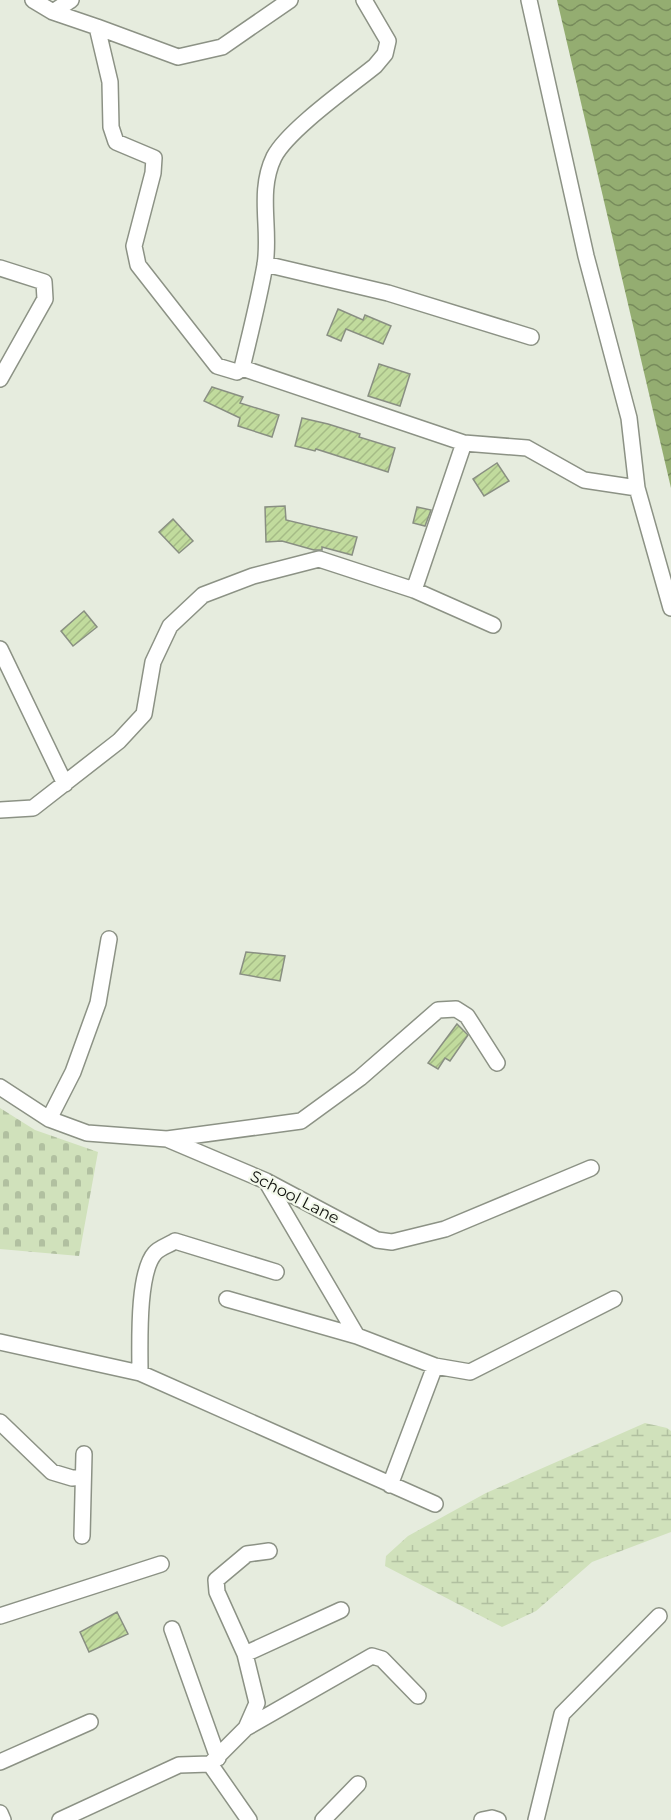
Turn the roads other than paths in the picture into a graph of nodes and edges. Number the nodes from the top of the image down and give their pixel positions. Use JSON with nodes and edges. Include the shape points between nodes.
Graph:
{"nodes":[{"id":1,"x":33,"y":0,"type":"edge"},
{"id":2,"x":71,"y":0,"type":"edge"},
{"id":3,"x":290,"y":0,"type":"edge"},
{"id":4,"x":364,"y":0,"type":"edge"},
{"id":5,"x":529,"y":0,"type":"edge"},
{"id":6,"x":53,"y":12,"type":"junction"},
{"id":7,"x":97,"y":27,"type":"junction"},
{"id":8,"x":265,"y":264,"type":"junction"},
{"id":9,"x":0,"y":268,"type":"edge"},
{"id":10,"x":531,"y":337,"type":"dead end"},
{"id":11,"x":242,"y":368,"type":"junction"},
{"id":12,"x":0,"y":379,"type":"edge"},
{"id":13,"x":464,"y":443,"type":"junction"},
{"id":14,"x":637,"y":488,"type":"junction"},
{"id":15,"x":414,"y":590,"type":"junction"},
{"id":16,"x":671,"y":608,"type":"edge"},
{"id":17,"x":493,"y":625,"type":"dead end"},
{"id":18,"x":0,"y":649,"type":"edge"},
{"id":19,"x":65,"y":784,"type":"junction"},
{"id":20,"x":0,"y":810,"type":"edge"},
{"id":21,"x":109,"y":939,"type":"dead end"},
{"id":22,"x":496,"y":1064,"type":"dead end"},
{"id":23,"x":0,"y":1087,"type":"edge"},
{"id":24,"x":49,"y":1119,"type":"junction"},
{"id":25,"x":166,"y":1139,"type":"junction"},
{"id":26,"x":591,"y":1168,"type":"dead end"},
{"id":27,"x":266,"y":1181,"type":"junction"},
{"id":28,"x":276,"y":1272,"type":"dead end"},
{"id":29,"x":227,"y":1299,"type":"dead end"},
{"id":30,"x":614,"y":1299,"type":"dead end"},
{"id":31,"x":357,"y":1336,"type":"junction"},
{"id":32,"x":0,"y":1342,"type":"edge"},
{"id":33,"x":435,"y":1366,"type":"junction"},
{"id":34,"x":140,"y":1372,"type":"junction"},
{"id":35,"x":0,"y":1422,"type":"edge"},
{"id":36,"x":84,"y":1454,"type":"dead end"},
{"id":37,"x":83,"y":1477,"type":"junction"},
{"id":38,"x":390,"y":1485,"type":"junction"},
{"id":39,"x":435,"y":1504,"type":"dead end"},
{"id":40,"x":82,"y":1536,"type":"dead end"},
{"id":41,"x":269,"y":1551,"type":"dead end"},
{"id":42,"x":161,"y":1564,"type":"dead end"},
{"id":43,"x":341,"y":1610,"type":"dead end"},
{"id":44,"x":0,"y":1616,"type":"edge"},
{"id":45,"x":659,"y":1616,"type":"dead end"},
{"id":46,"x":172,"y":1629,"type":"dead end"},
{"id":47,"x":245,"y":1654,"type":"junction"},
{"id":48,"x":418,"y":1696,"type":"dead end"},
{"id":49,"x":90,"y":1722,"type":"dead end"},
{"id":50,"x":246,"y":1728,"type":"junction"},
{"id":51,"x":214,"y":1761,"type":"junction"},
{"id":52,"x":0,"y":1762,"type":"edge"},
{"id":53,"x":358,"y":1784,"type":"dead end"},
{"id":54,"x":0,"y":1813,"type":"edge"},
{"id":55,"x":246,"y":1819,"type":"edge"},
{"id":56,"x":3,"y":1820,"type":"edge"},
{"id":57,"x":60,"y":1820,"type":"edge"},
{"id":58,"x":323,"y":1820,"type":"edge"},
{"id":59,"x":482,"y":1820,"type":"edge"},
{"id":60,"x":498,"y":1820,"type":"edge"},
{"id":61,"x":536,"y":1820,"type":"edge"}],
"edges":[{"from":1,"to":6,"type":"street"},
{"from":2,"to":6,"type":"street"},
{"from":3,"to":7,"type":"street","via":[[222,46],[178,57]]},
{"from":4,"to":8,"type":"street","via":[[388,41],[386,54],[294,132],[275,156],[264,186]]},
{"from":5,"to":14,"type":"street","via":[[586,256],[629,418]]},
{"from":6,"to":7,"type":"street"},
{"from":7,"to":11,"type":"street","via":[[110,82],[111,128],[116,142],[154,158],[134,246],[138,265],[217,366],[237,372]]},
{"from":8,"to":10,"type":"street","via":[[388,293]]},
{"from":8,"to":11,"type":"street"},
{"from":9,"to":12,"type":"street","via":[[44,282],[45,299]]},
{"from":11,"to":13,"type":"street"},
{"from":13,"to":14,"type":"street","via":[[527,448],[584,480]]},
{"from":13,"to":15,"type":"street"},
{"from":14,"to":16,"type":"street"},
{"from":15,"to":17,"type":"street"},
{"from":15,"to":19,"type":"street","via":[[319,559],[253,576],[203,595],[170,626],[153,662],[144,714],[119,741]]},
{"from":18,"to":19,"type":"street"},
{"from":19,"to":20,"type":"street","via":[[33,808]]},
{"from":21,"to":24,"type":"street","via":[[98,1003],[73,1072]]},
{"from":22,"to":25,"type":"street","via":[[467,1016],[456,1009],[438,1010],[360,1078],[301,1120]]},
{"from":23,"to":24,"type":"street","name":"School Lane"},
{"from":24,"to":25,"type":"street","name":"School Lane","via":[[87,1133]]},
{"from":25,"to":27,"type":"street","name":"School Lane"},
{"from":26,"to":27,"type":"street","name":"School Lane","via":[[445,1229],[392,1242],[377,1240]]},
{"from":27,"to":31,"type":"street"},
{"from":28,"to":34,"type":"street","via":[[175,1241],[156,1252],[147,1265]]},
{"from":29,"to":31,"type":"street"},
{"from":30,"to":33,"type":"street","via":[[470,1372]]},
{"from":31,"to":33,"type":"street"},
{"from":32,"to":34,"type":"street"},
{"from":33,"to":38,"type":"street"},
{"from":34,"to":38,"type":"street"},
{"from":35,"to":37,"type":"street","via":[[52,1472]]},
{"from":36,"to":37,"type":"street"},
{"from":37,"to":40,"type":"street"},
{"from":38,"to":39,"type":"street"},
{"from":41,"to":47,"type":"street","via":[[247,1554],[216,1580],[217,1592]]},
{"from":42,"to":44,"type":"street"},
{"from":43,"to":47,"type":"street"},
{"from":45,"to":61,"type":"street","via":[[562,1714]]},
{"from":46,"to":51,"type":"street"},
{"from":47,"to":50,"type":"street","via":[[257,1703]]},
{"from":48,"to":50,"type":"street","via":[[382,1659],[372,1656]]},
{"from":49,"to":52,"type":"street"},
{"from":50,"to":51,"type":"street"},
{"from":51,"to":55,"type":"street"},
{"from":51,"to":57,"type":"street","via":[[179,1765]]},
{"from":53,"to":58,"type":"street"},
{"from":54,"to":56,"type":"street"},
{"from":59,"to":60,"type":"street"}]}
